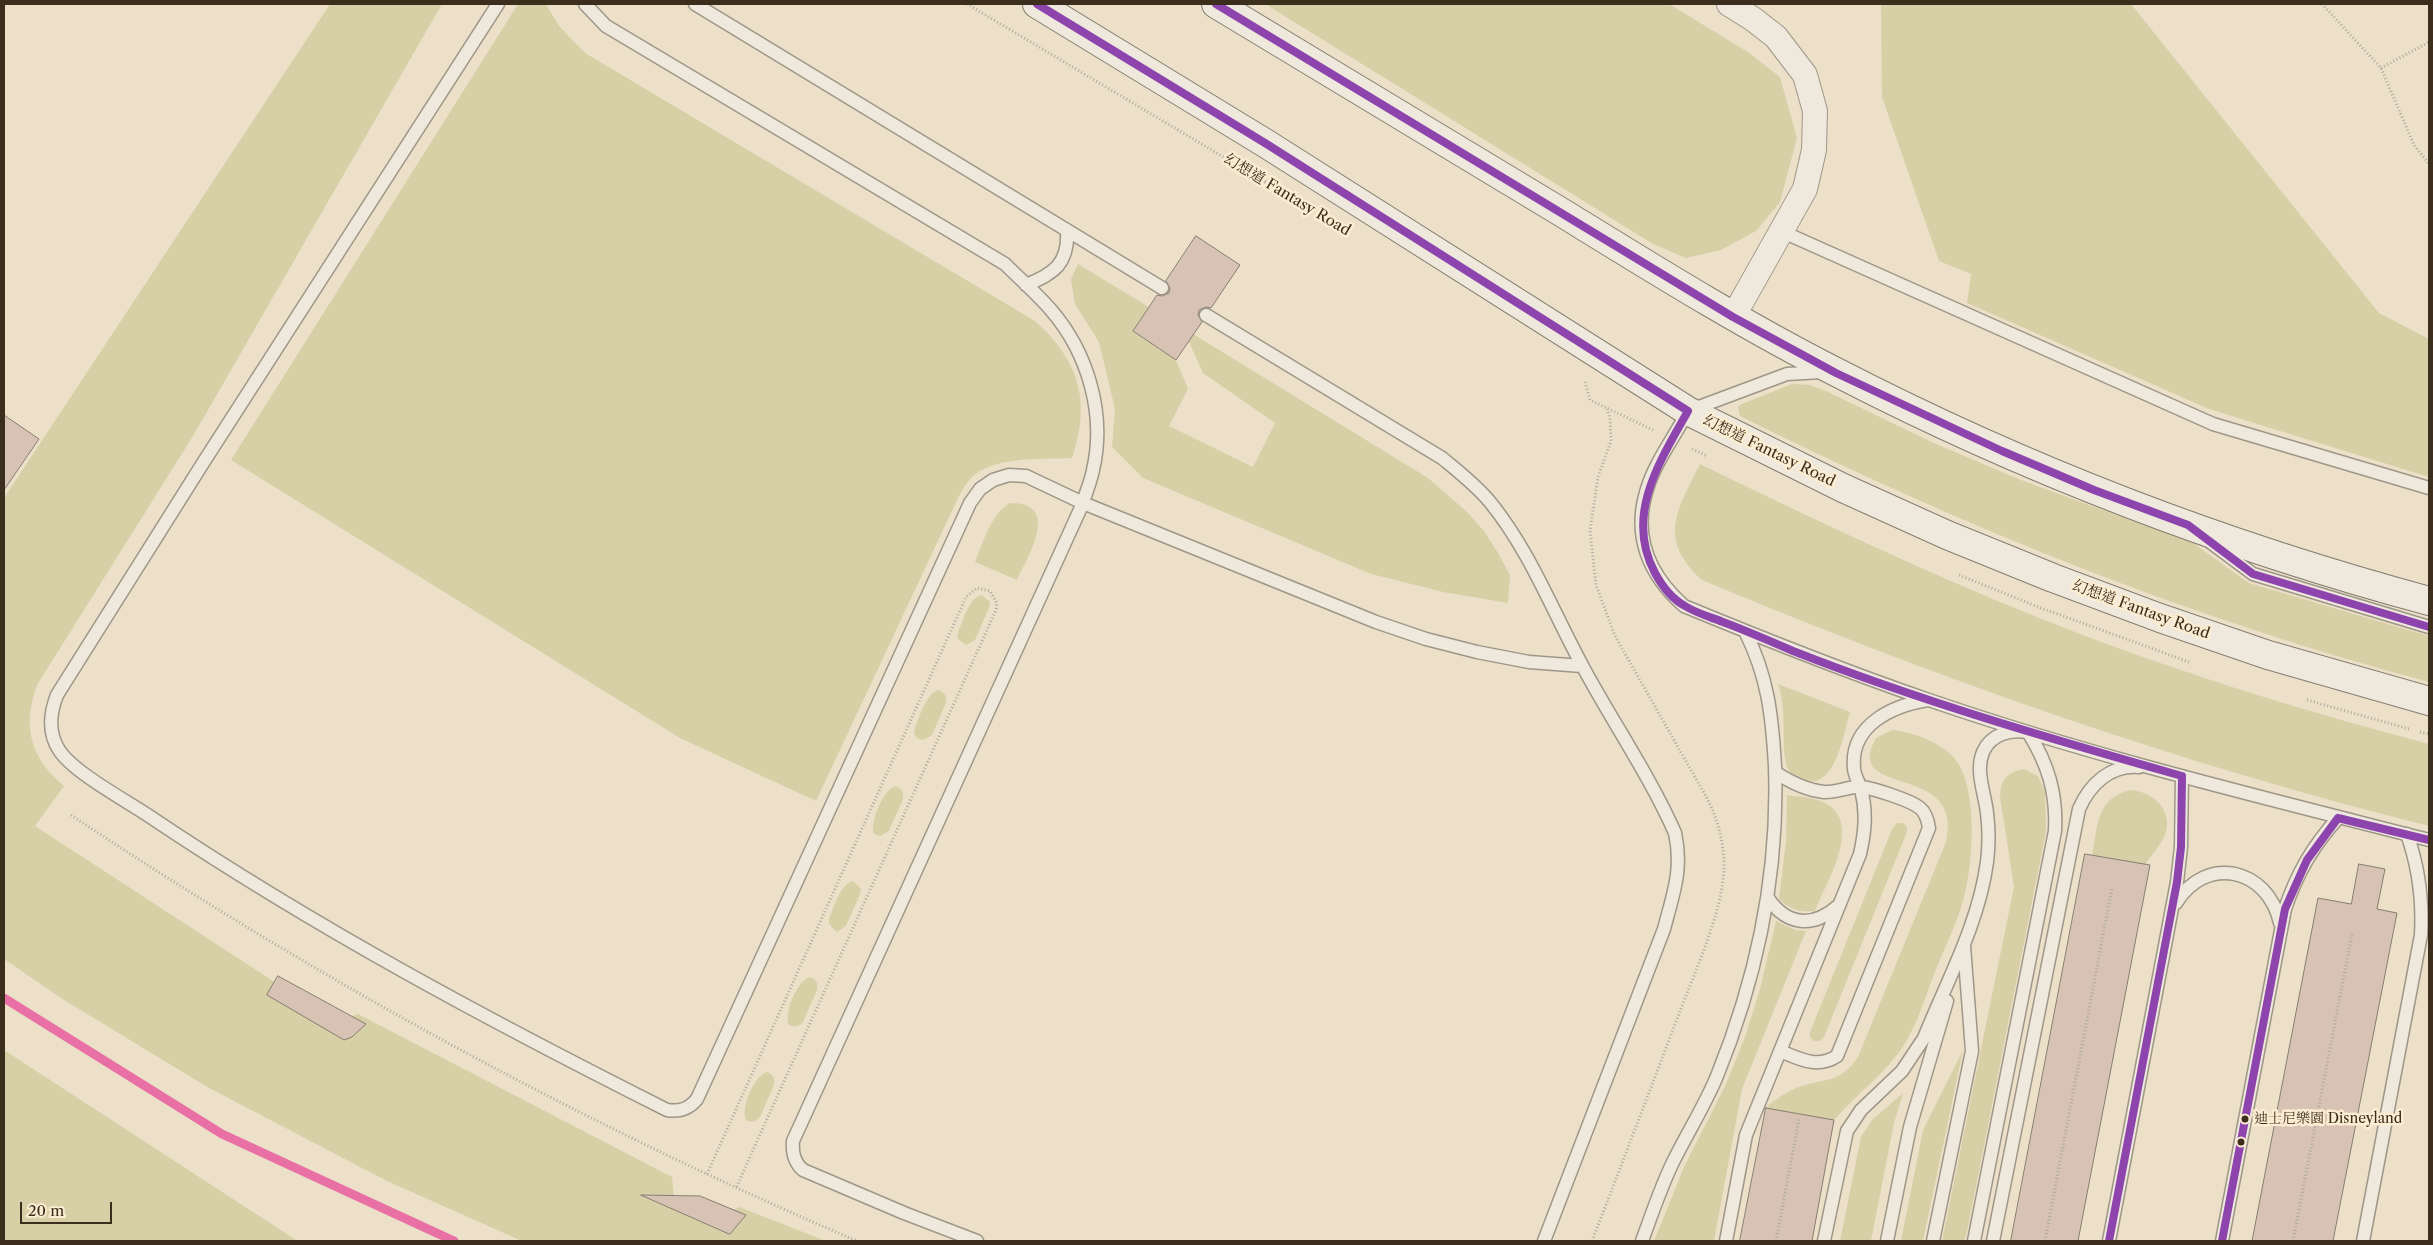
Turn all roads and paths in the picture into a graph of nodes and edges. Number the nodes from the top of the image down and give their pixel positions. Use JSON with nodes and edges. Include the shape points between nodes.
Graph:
{"nodes":[{"id":1,"x":498,"y":4,"type":"edge"},
{"id":2,"x":585,"y":4,"type":"edge"},
{"id":3,"x":695,"y":4,"type":"edge"},
{"id":4,"x":967,"y":4,"type":"edge"},
{"id":5,"x":1037,"y":4,"type":"edge"},
{"id":6,"x":1216,"y":4,"type":"edge"},
{"id":7,"x":1729,"y":4,"type":"edge"},
{"id":8,"x":2322,"y":4,"type":"edge"},
{"id":9,"x":2429,"y":42,"type":"edge"},
{"id":10,"x":2381,"y":68,"type":"junction"},
{"id":11,"x":2429,"y":164,"type":"edge"},
{"id":12,"x":1300,"y":203,"type":"dead end"},
{"id":13,"x":1067,"y":231,"type":"junction"},
{"id":14,"x":1783,"y":232,"type":"junction"},
{"id":15,"x":1026,"y":285,"type":"junction"},
{"id":16,"x":1162,"y":288,"type":"dead end"},
{"id":17,"x":1206,"y":315,"type":"dead end"},
{"id":18,"x":1733,"y":317,"type":"junction"},
{"id":19,"x":1836,"y":372,"type":"junction"},
{"id":20,"x":1584,"y":381,"type":"dead end"},
{"id":21,"x":1590,"y":400,"type":"dead end"},
{"id":22,"x":1688,"y":411,"type":"junction"},
{"id":23,"x":2429,"y":488,"type":"edge"},
{"id":24,"x":1083,"y":503,"type":"junction"},
{"id":25,"x":2188,"y":525,"type":"junction"},
{"id":26,"x":2429,"y":601,"type":"edge"},
{"id":27,"x":2429,"y":627,"type":"edge"},
{"id":28,"x":1745,"y":631,"type":"junction"},
{"id":29,"x":1582,"y":666,"type":"junction"},
{"id":30,"x":1927,"y":700,"type":"junction"},
{"id":31,"x":2429,"y":701,"type":"edge"},
{"id":32,"x":2028,"y":732,"type":"junction"},
{"id":33,"x":2149,"y":767,"type":"junction"},
{"id":34,"x":1775,"y":772,"type":"junction"},
{"id":35,"x":2182,"y":776,"type":"junction"},
{"id":36,"x":1860,"y":786,"type":"junction"},
{"id":37,"x":71,"y":815,"type":"dead end"},
{"id":38,"x":2338,"y":818,"type":"junction"},
{"id":39,"x":2407,"y":834,"type":"junction"},
{"id":40,"x":2429,"y":840,"type":"edge"},
{"id":41,"x":2112,"y":888,"type":"dead end"},
{"id":42,"x":1768,"y":898,"type":"junction"},
{"id":43,"x":1838,"y":906,"type":"junction"},
{"id":44,"x":2170,"y":917,"type":"junction"},
{"id":45,"x":2352,"y":934,"type":"dead end"},
{"id":46,"x":2429,"y":937,"type":"edge"},
{"id":47,"x":2280,"y":938,"type":"junction"},
{"id":48,"x":1964,"y":943,"type":"junction"},
{"id":49,"x":2416,"y":964,"type":"junction"},
{"id":50,"x":1780,"y":1051,"type":"junction"},
{"id":51,"x":1800,"y":1119,"type":"dead end"},
{"id":52,"x":707,"y":1174,"type":"junction"},
{"id":53,"x":736,"y":1188,"type":"junction"},
{"id":54,"x":858,"y":1241,"type":"edge"},
{"id":55,"x":977,"y":1241,"type":"edge"},
{"id":56,"x":1544,"y":1241,"type":"edge"},
{"id":57,"x":1642,"y":1241,"type":"edge"},
{"id":58,"x":1726,"y":1241,"type":"edge"},
{"id":59,"x":1776,"y":1241,"type":"edge"},
{"id":60,"x":1824,"y":1241,"type":"edge"},
{"id":61,"x":1887,"y":1241,"type":"edge"},
{"id":62,"x":1933,"y":1241,"type":"edge"},
{"id":63,"x":1974,"y":1241,"type":"edge"},
{"id":64,"x":1993,"y":1241,"type":"edge"},
{"id":65,"x":2044,"y":1241,"type":"edge"},
{"id":66,"x":2108,"y":1241,"type":"edge"},
{"id":67,"x":2222,"y":1241,"type":"edge"},
{"id":68,"x":2293,"y":1241,"type":"edge"},
{"id":69,"x":2363,"y":1241,"type":"edge"}],
"edges":[{"from":1,"to":24,"type":"lane","via":[[57,695],[51,718],[54,740],[77,768],[255,884],[426,983],[667,1110],[684,1110],[697,1098],[970,502],[980,489],[1010,475],[1026,476]]},
{"from":2,"to":15,"type":"lane","via":[[606,26],[1005,264]]},
{"from":3,"to":13,"type":"lane"},
{"from":4,"to":12,"type":"path","name":"幻想道 Fantasy Road"},
{"from":5,"to":22,"type":"main road","name":"幻想道 Fantasy Road","via":[[1265,143]]},
{"from":6,"to":18,"type":"main road"},
{"from":7,"to":14,"type":"street","via":[[1776,37],[1805,75],[1815,111],[1814,150],[1805,189]]},
{"from":8,"to":10,"type":"path"},
{"from":9,"to":10,"type":"path"},
{"from":10,"to":11,"type":"path","via":[[2414,146]]},
{"from":13,"to":15,"type":"lane","via":[[1068,242],[1060,265]]},
{"from":13,"to":16,"type":"lane"},
{"from":14,"to":18,"type":"street"},
{"from":14,"to":23,"type":"lane","via":[[2213,424]]},
{"from":15,"to":24,"type":"lane","via":[[1051,310],[1071,338],[1086,369],[1094,402],[1097,436],[1094,470]]},
{"from":17,"to":29,"type":"lane","via":[[1442,458],[1466,478],[1508,525]]},
{"from":18,"to":19,"type":"main road"},
{"from":19,"to":22,"type":"lane","via":[[1787,374]]},
{"from":19,"to":25,"type":"main road","via":[[2002,451]]},
{"from":20,"to":21,"type":"path"},
{"from":22,"to":28,"type":"lane","via":[[1647,488],[1642,516],[1644,544],[1658,578],[1684,606]]},
{"from":22,"to":31,"type":"main road","name":"幻想道 Fantasy Road","via":[[1843,488],[2053,578],[2268,655]]},
{"from":24,"to":29,"type":"lane","via":[[1376,622],[1426,639],[1503,657]]},
{"from":24,"to":55,"type":"lane","via":[[793,1141],[794,1157],[803,1170]]},
{"from":25,"to":26,"type":"main road","via":[[2351,580]]},
{"from":25,"to":27,"type":"lane","via":[[2253,574]]},
{"from":28,"to":30,"type":"lane"},
{"from":28,"to":34,"type":"lane","via":[[1768,692]]},
{"from":29,"to":56,"type":"lane","via":[[1669,819],[1675,834],[1679,864],[1664,929]]},
{"from":30,"to":32,"type":"lane"},
{"from":30,"to":36,"type":"lane","via":[[1912,702],[1883,714],[1870,724],[1854,758],[1854,770]]},
{"from":32,"to":33,"type":"lane"},
{"from":32,"to":48,"type":"lane","via":[[2017,730],[2002,734],[1983,752],[1980,768],[1987,813],[1987,860],[1978,908]]},
{"from":32,"to":63,"type":"lane","via":[[2050,776],[2056,831]]},
{"from":33,"to":35,"type":"lane"},
{"from":33,"to":64,"type":"lane","via":[[2120,769],[2106,775],[2094,784],[2079,809]]},
{"from":34,"to":36,"type":"lane","via":[[1807,789],[1825,792]]},
{"from":34,"to":42,"type":"lane","via":[[1774,840]]},
{"from":35,"to":38,"type":"lane"},
{"from":35,"to":44,"type":"lane","via":[[2181,847]]},
{"from":36,"to":43,"type":"lane","via":[[1865,811],[1864,837]]},
{"from":36,"to":50,"type":"lane","via":[[1921,809],[1927,818],[1928,837],[1837,1056],[1817,1064]]},
{"from":37,"to":52,"type":"path","via":[[233,920],[410,1023],[540,1092]]},
{"from":38,"to":39,"type":"lane"},
{"from":38,"to":47,"type":"lane","via":[[2309,853],[2295,880],[2285,908]]},
{"from":39,"to":40,"type":"lane"},
{"from":39,"to":49,"type":"lane","via":[[2419,874],[2423,904]]},
{"from":41,"to":65,"type":"path"},
{"from":42,"to":43,"type":"lane","via":[[1784,916],[1807,922],[1830,914]]},
{"from":42,"to":57,"type":"lane","via":[[1749,986],[1734,1033],[1716,1079],[1670,1169]]},
{"from":43,"to":50,"type":"lane"},
{"from":44,"to":47,"type":"lane","via":[[2176,902],[2197,880],[2212,874],[2228,873],[2257,883],[2268,894],[2276,907]]},
{"from":44,"to":66,"type":"lane"},
{"from":45,"to":68,"type":"path"},
{"from":46,"to":49,"type":"lane"},
{"from":47,"to":67,"type":"lane"},
{"from":48,"to":60,"type":"lane","via":[[1914,1055],[1889,1086],[1861,1110],[1847,1131]]},
{"from":48,"to":61,"type":"lane","via":[[1910,1127]]},
{"from":48,"to":62,"type":"lane","via":[[1972,1051]]},
{"from":49,"to":69,"type":"lane"},
{"from":50,"to":58,"type":"lane","via":[[1746,1135]]},
{"from":51,"to":59,"type":"path"},
{"from":52,"to":53,"type":"path"},
{"from":52,"to":53,"type":"path","via":[[966,597],[977,588],[990,591],[997,603],[996,610]]},
{"from":53,"to":54,"type":"path"}]}
